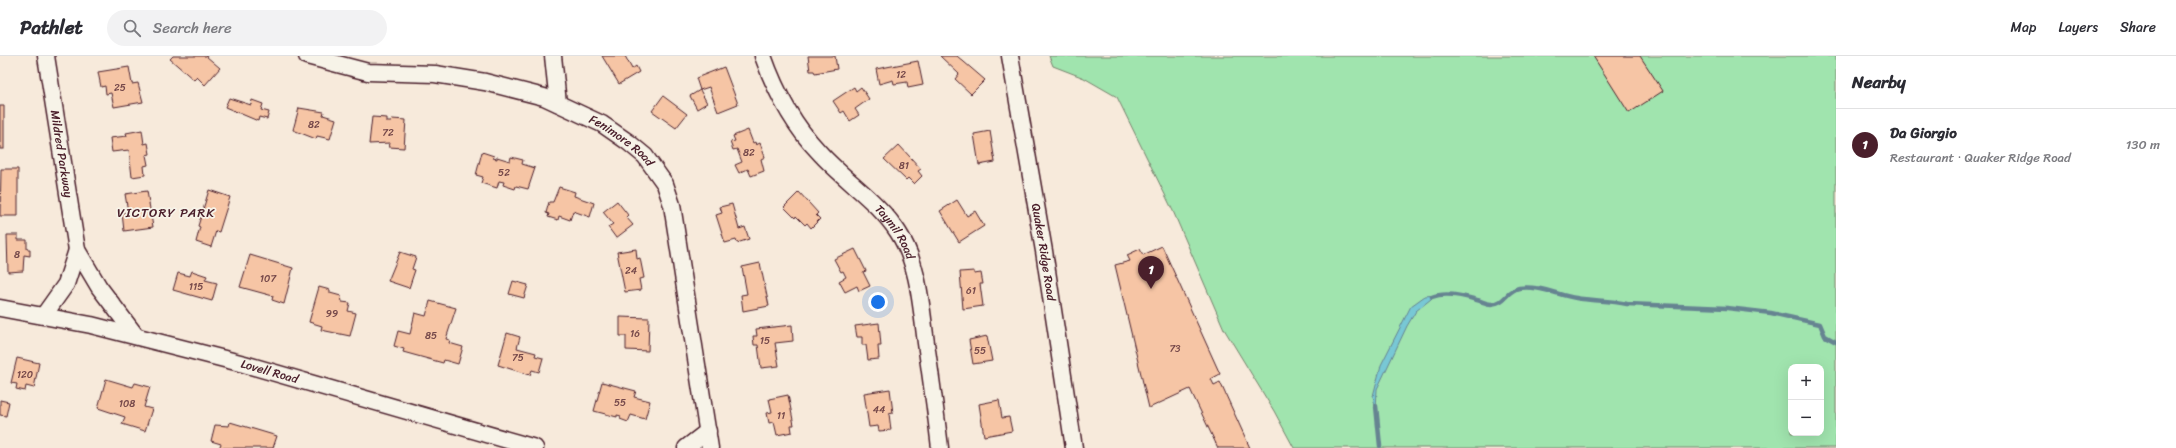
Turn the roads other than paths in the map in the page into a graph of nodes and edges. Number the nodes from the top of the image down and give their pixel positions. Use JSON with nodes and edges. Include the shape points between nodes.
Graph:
{"nodes":[{"id":1,"x":46,"y":56,"type":"edge"},
{"id":2,"x":307,"y":56,"type":"edge"},
{"id":3,"x":553,"y":56,"type":"edge"},
{"id":4,"x":763,"y":56,"type":"edge"},
{"id":5,"x":1010,"y":56,"type":"edge"},
{"id":6,"x":558,"y":103,"type":"junction"},
{"id":7,"x":77,"y":250,"type":"junction"},
{"id":8,"x":0,"y":308,"type":"edge"},
{"id":9,"x":44,"y":315,"type":"junction"},
{"id":10,"x":136,"y":336,"type":"junction"},
{"id":11,"x":708,"y":431,"type":"junction"},
{"id":12,"x":535,"y":448,"type":"edge"},
{"id":13,"x":686,"y":448,"type":"edge"},
{"id":14,"x":710,"y":448,"type":"edge"},
{"id":15,"x":940,"y":448,"type":"edge"},
{"id":16,"x":1074,"y":448,"type":"edge"}],
"edges":[{"from":1,"to":7,"type":"street","name":"Mildred Parkway"},
{"from":2,"to":6,"type":"street","name":"Fenimore Road","via":[[368,72],[435,74],[485,82]]},
{"from":3,"to":6,"type":"street"},
{"from":4,"to":15,"type":"street","name":"Taymil Road","via":[[780,95],[807,138],[819,153],[886,216],[908,249],[920,296]]},
{"from":5,"to":16,"type":"street","name":"Quaker Ridge Road","via":[[1044,251]]},
{"from":6,"to":11,"type":"street","name":"Fenimore Road","via":[[602,124],[628,142],[645,156],[666,184],[680,248]]},
{"from":7,"to":9,"type":"street","name":"Mildred Parkway","via":[[66,284]]},
{"from":7,"to":10,"type":"street","name":"Mildred Parkway","via":[[99,287]]},
{"from":8,"to":9,"type":"street","name":"Lovell Road"},
{"from":9,"to":10,"type":"street","name":"Lovell Road"},
{"from":10,"to":12,"type":"street","name":"Lovell Road","via":[[244,364]]},
{"from":11,"to":13,"type":"street"},
{"from":11,"to":14,"type":"street","name":"Fenimore Road"}]}
